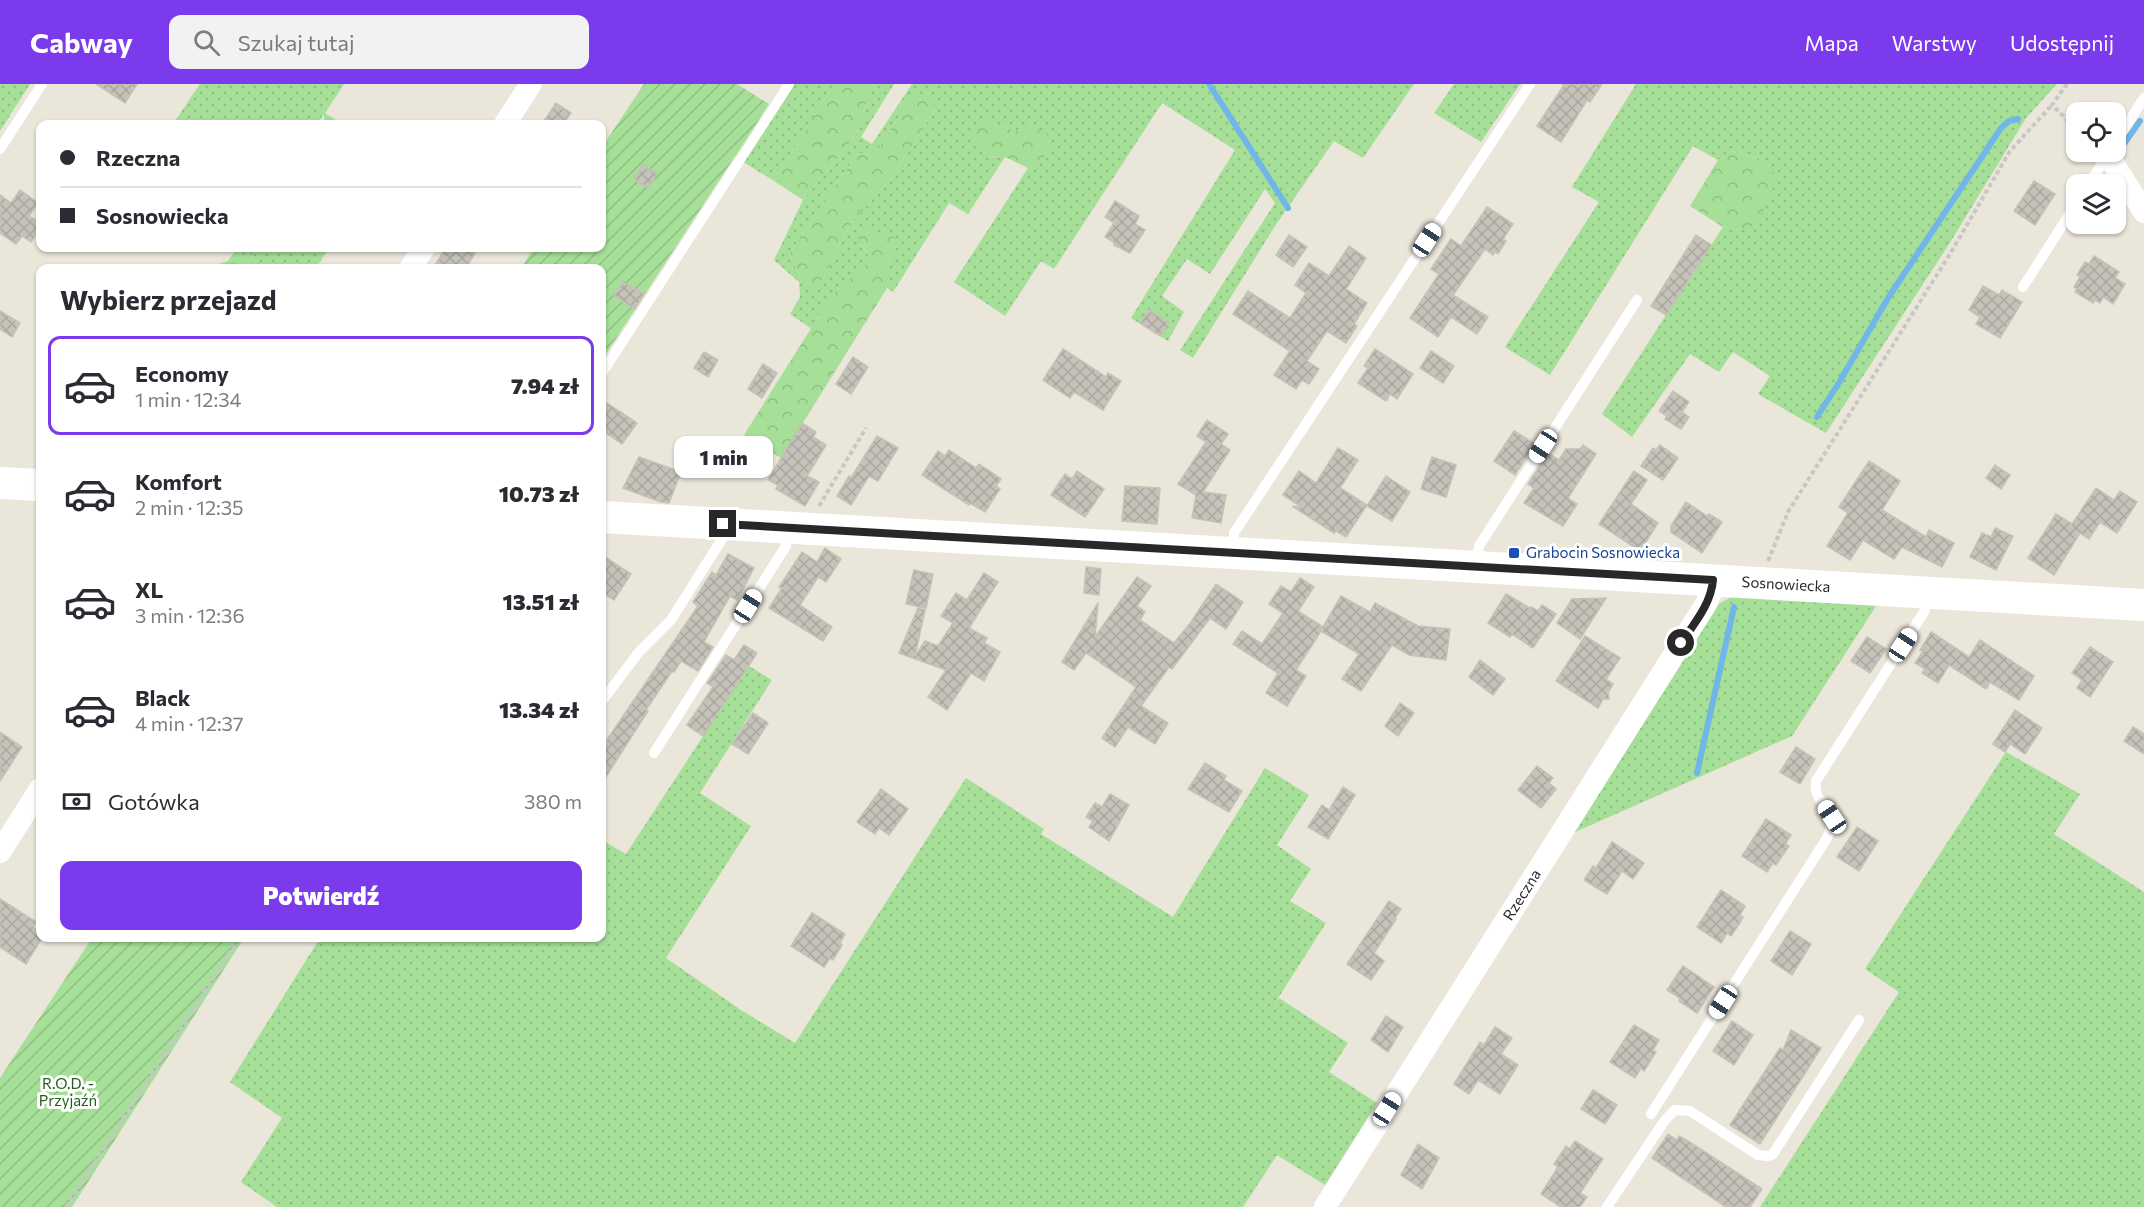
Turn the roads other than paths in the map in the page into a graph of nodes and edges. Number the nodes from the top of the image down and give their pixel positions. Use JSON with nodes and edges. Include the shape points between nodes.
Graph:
{"nodes":[{"id":1,"x":42,"y":84,"type":"edge"},
{"id":2,"x":531,"y":84,"type":"edge"},
{"id":3,"x":789,"y":84,"type":"edge"},
{"id":4,"x":1530,"y":84,"type":"edge"},
{"id":5,"x":2144,"y":98,"type":"edge"},
{"id":6,"x":508,"y":120,"type":"edge"},
{"id":7,"x":2126,"y":126,"type":"edge"},
{"id":8,"x":0,"y":149,"type":"edge"},
{"id":9,"x":2117,"y":162,"type":"edge"},
{"id":10,"x":2144,"y":212,"type":"edge"},
{"id":11,"x":2066,"y":220,"type":"edge"},
{"id":12,"x":2023,"y":287,"type":"dead end"},
{"id":13,"x":1637,"y":300,"type":"dead end"},
{"id":14,"x":606,"y":367,"type":"edge"},
{"id":15,"x":0,"y":483,"type":"edge"},
{"id":16,"x":36,"y":486,"type":"edge"},
{"id":17,"x":606,"y":517,"type":"edge"},
{"id":18,"x":723,"y":524,"type":"junction"},
{"id":19,"x":801,"y":529,"type":"junction"},
{"id":20,"x":1234,"y":553,"type":"junction"},
{"id":21,"x":1476,"y":568,"type":"junction"},
{"id":22,"x":1713,"y":580,"type":"junction"},
{"id":23,"x":1929,"y":592,"type":"junction"},
{"id":24,"x":2144,"y":605,"type":"edge"},
{"id":25,"x":606,"y":696,"type":"edge"},
{"id":26,"x":654,"y":753,"type":"dead end"},
{"id":27,"x":36,"y":795,"type":"edge"},
{"id":28,"x":0,"y":852,"type":"edge"},
{"id":29,"x":1859,"y":1020,"type":"dead end"},
{"id":30,"x":1651,"y":1114,"type":"dead end"},
{"id":31,"x":1325,"y":1207,"type":"edge"},
{"id":32,"x":1607,"y":1207,"type":"edge"}],
"edges":[{"from":1,"to":8,"type":"lane"},
{"from":2,"to":6,"type":"street"},
{"from":3,"to":14,"type":"lane"},
{"from":4,"to":20,"type":"lane","via":[[1234,532]]},
{"from":5,"to":7,"type":"lane"},
{"from":9,"to":10,"type":"street"},
{"from":11,"to":12,"type":"lane"},
{"from":13,"to":21,"type":"lane","via":[[1479,546]]},
{"from":15,"to":16,"type":"street"},
{"from":17,"to":18,"type":"street","name":"Sosnowiecka"},
{"from":18,"to":19,"type":"street","name":"Sosnowiecka"},
{"from":18,"to":25,"type":"lane","via":[[722,538],[671,620],[639,652]]},
{"from":19,"to":20,"type":"street","name":"Sosnowiecka"},
{"from":19,"to":26,"type":"lane","via":[[786,546]]},
{"from":20,"to":21,"type":"street","name":"Sosnowiecka"},
{"from":21,"to":22,"type":"street","name":"Sosnowiecka"},
{"from":22,"to":23,"type":"street","name":"Sosnowiecka"},
{"from":22,"to":31,"type":"street","name":"Rzeczna","via":[[1706,604]]},
{"from":23,"to":24,"type":"street","name":"Sosnowiecka"},
{"from":23,"to":30,"type":"lane","via":[[1924,612],[1816,781],[1818,796],[1832,817],[1827,838]]},
{"from":27,"to":28,"type":"street"},
{"from":29,"to":32,"type":"lane","via":[[1773,1154],[1758,1155],[1690,1111],[1675,1110]]}]}
